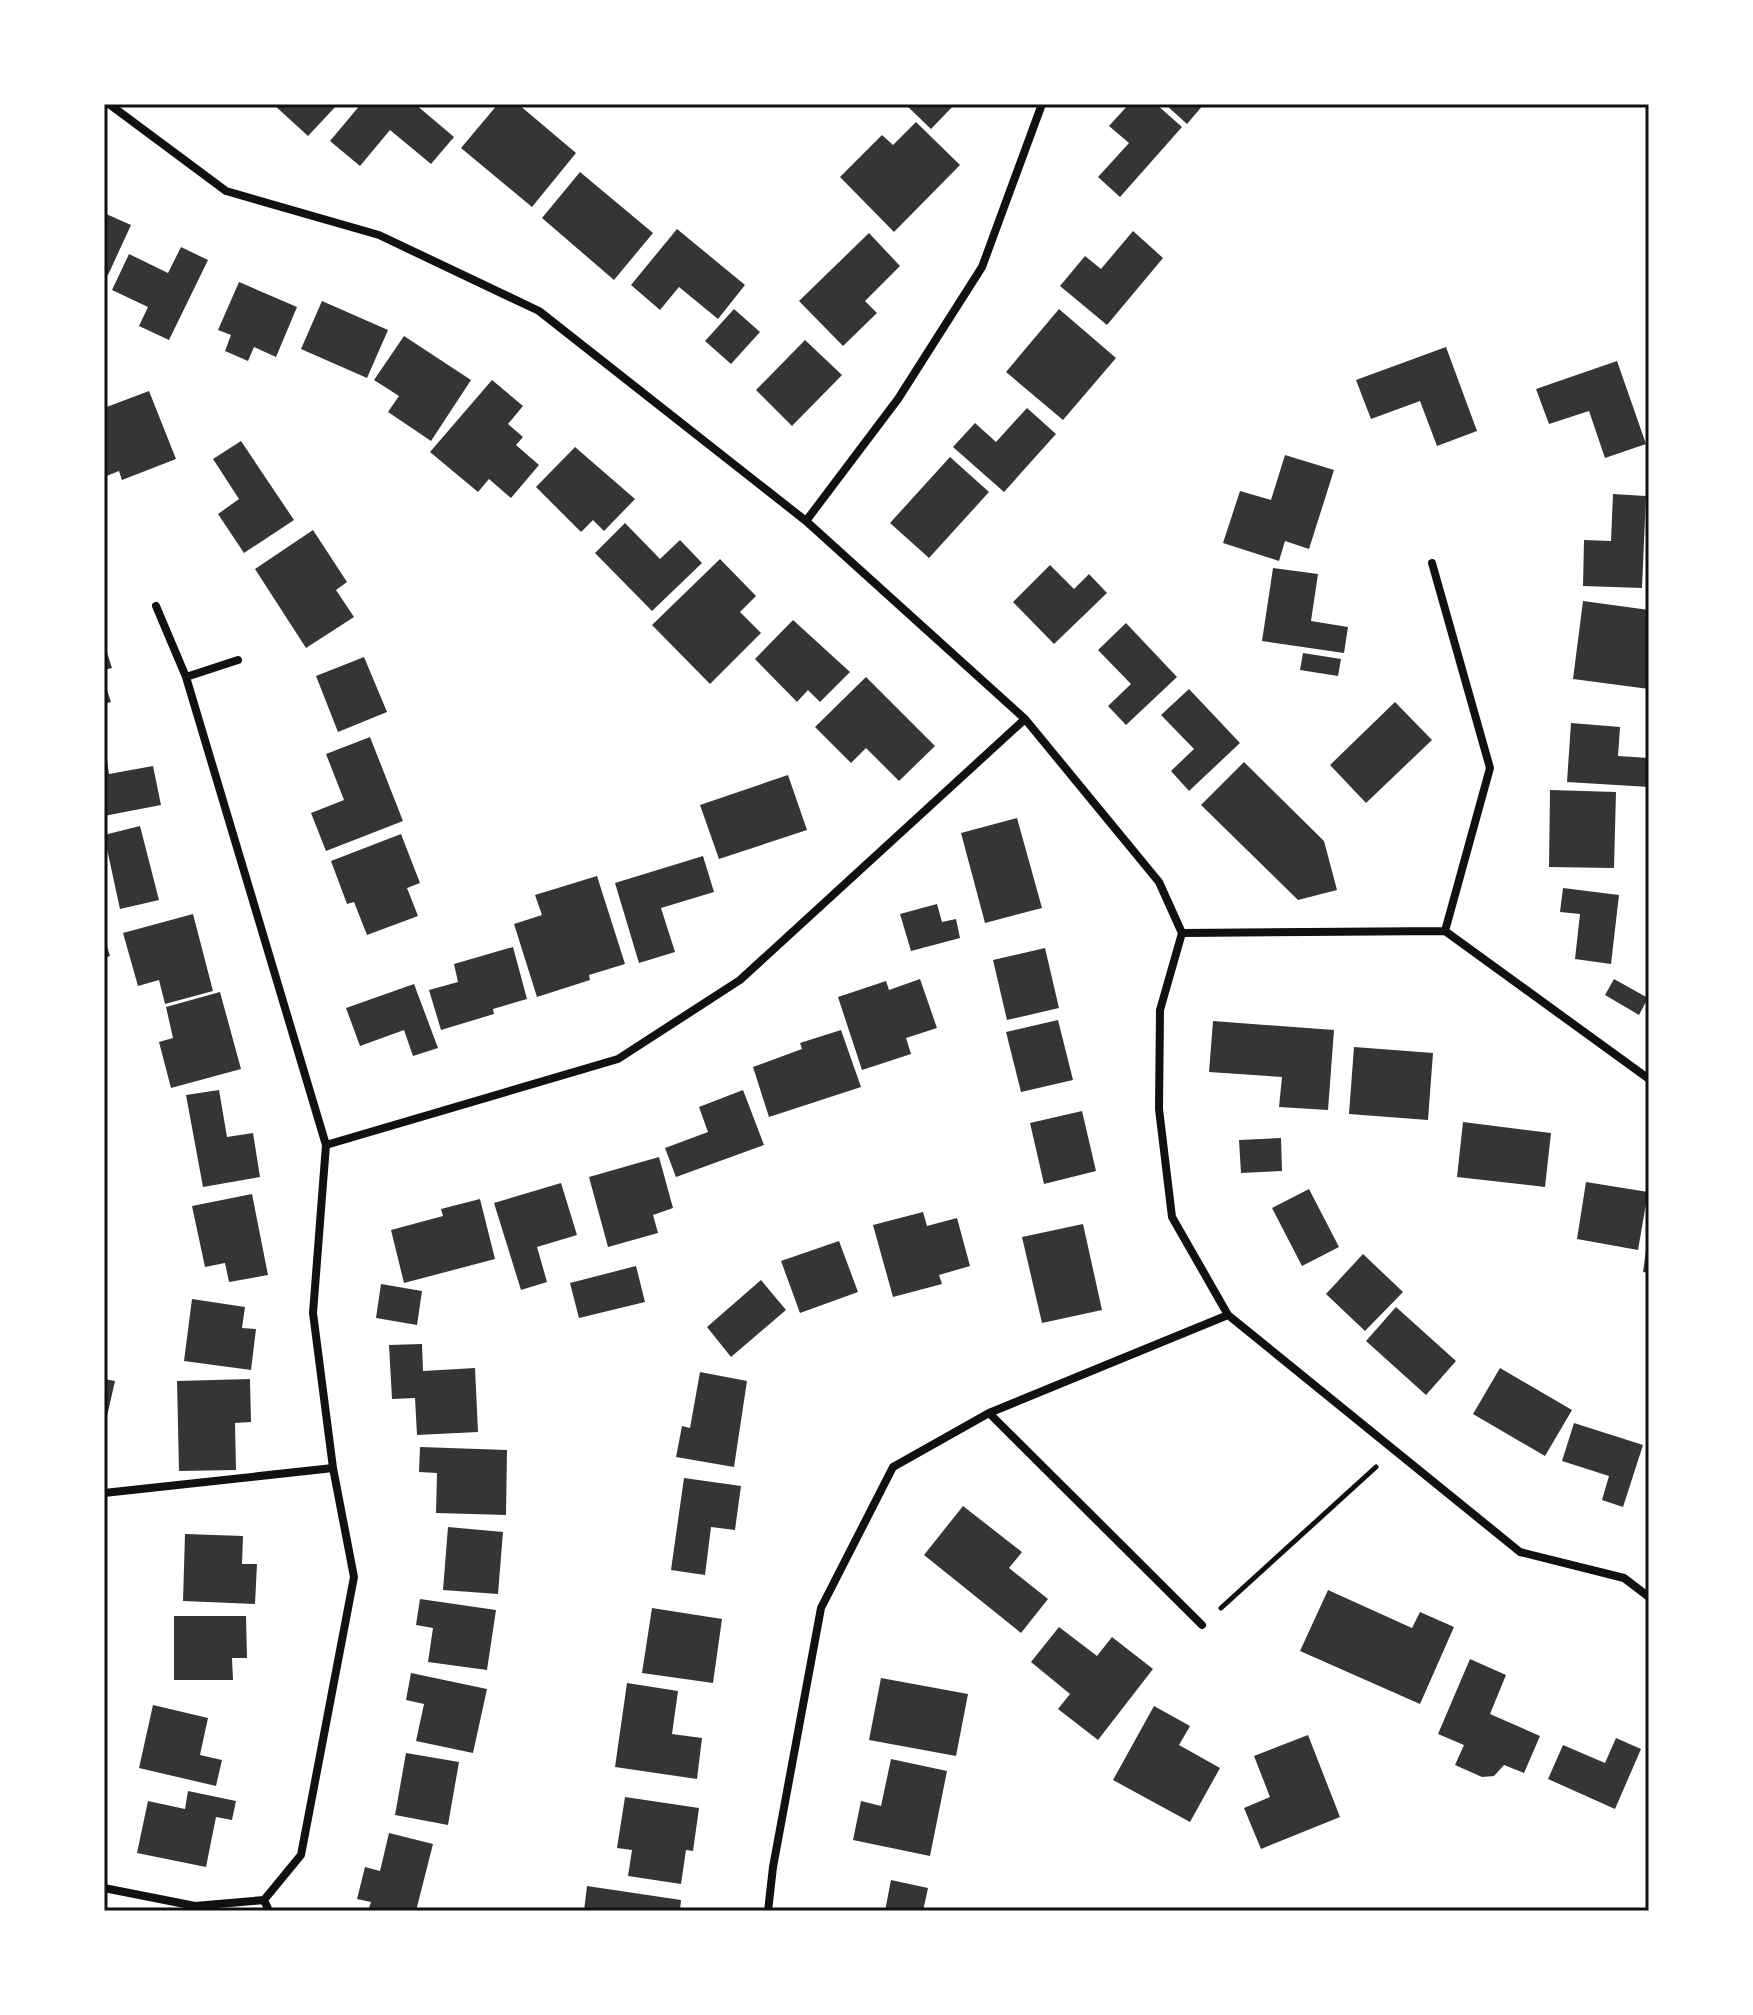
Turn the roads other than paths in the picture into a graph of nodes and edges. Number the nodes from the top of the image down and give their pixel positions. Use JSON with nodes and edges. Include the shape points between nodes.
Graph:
{"nodes":[{"id":1,"x":109,"y":104,"type":"edge"},
{"id":2,"x":1042,"y":104,"type":"edge"},
{"id":3,"x":806,"y":521,"type":"junction"},
{"id":4,"x":1432,"y":563,"type":"dead end"},
{"id":5,"x":156,"y":606,"type":"dead end"},
{"id":6,"x":238,"y":660,"type":"dead end"},
{"id":7,"x":186,"y":677,"type":"junction"},
{"id":8,"x":1025,"y":719,"type":"junction"},
{"id":9,"x":1445,"y":931,"type":"junction"},
{"id":10,"x":1182,"y":933,"type":"junction"},
{"id":11,"x":1649,"y":1079,"type":"edge"},
{"id":12,"x":326,"y":1145,"type":"junction"},
{"id":13,"x":1228,"y":1315,"type":"junction"},
{"id":14,"x":989,"y":1413,"type":"junction"},
{"id":15,"x":333,"y":1468,"type":"junction"},
{"id":16,"x":104,"y":1493,"type":"edge"},
{"id":17,"x":1649,"y":1597,"type":"edge"},
{"id":18,"x":1202,"y":1625,"type":"road end"},
{"id":19,"x":104,"y":1888,"type":"edge"},
{"id":20,"x":264,"y":1900,"type":"junction"},
{"id":21,"x":269,"y":1911,"type":"edge"},
{"id":22,"x":768,"y":1911,"type":"edge"}],
"edges":[{"from":1,"to":3,"type":"street","via":[[226,191],[379,235],[539,311]]},
{"from":2,"to":3,"type":"street","via":[[982,267],[898,399]]},
{"from":3,"to":8,"type":"street"},
{"from":4,"to":9,"type":"street","via":[[1490,768]]},
{"from":5,"to":7,"type":"street"},
{"from":6,"to":7,"type":"street"},
{"from":7,"to":12,"type":"street"},
{"from":8,"to":10,"type":"street","via":[[1159,882]]},
{"from":8,"to":12,"type":"street","via":[[740,980],[618,1059]]},
{"from":9,"to":10,"type":"street"},
{"from":9,"to":11,"type":"street"},
{"from":10,"to":13,"type":"street","via":[[1160,1010],[1159,1109],[1168,1187],[1172,1217]]},
{"from":12,"to":15,"type":"street","via":[[313,1313]]},
{"from":13,"to":14,"type":"street"},
{"from":13,"to":17,"type":"street","via":[[1520,1552],[1624,1578]]},
{"from":14,"to":18,"type":"street"},
{"from":14,"to":22,"type":"street","via":[[893,1467],[821,1608]]},
{"from":15,"to":16,"type":"street"},
{"from":15,"to":20,"type":"street","via":[[354,1577],[301,1855]]},
{"from":19,"to":20,"type":"street","via":[[195,1906]]},
{"from":20,"to":21,"type":"street"}]}
